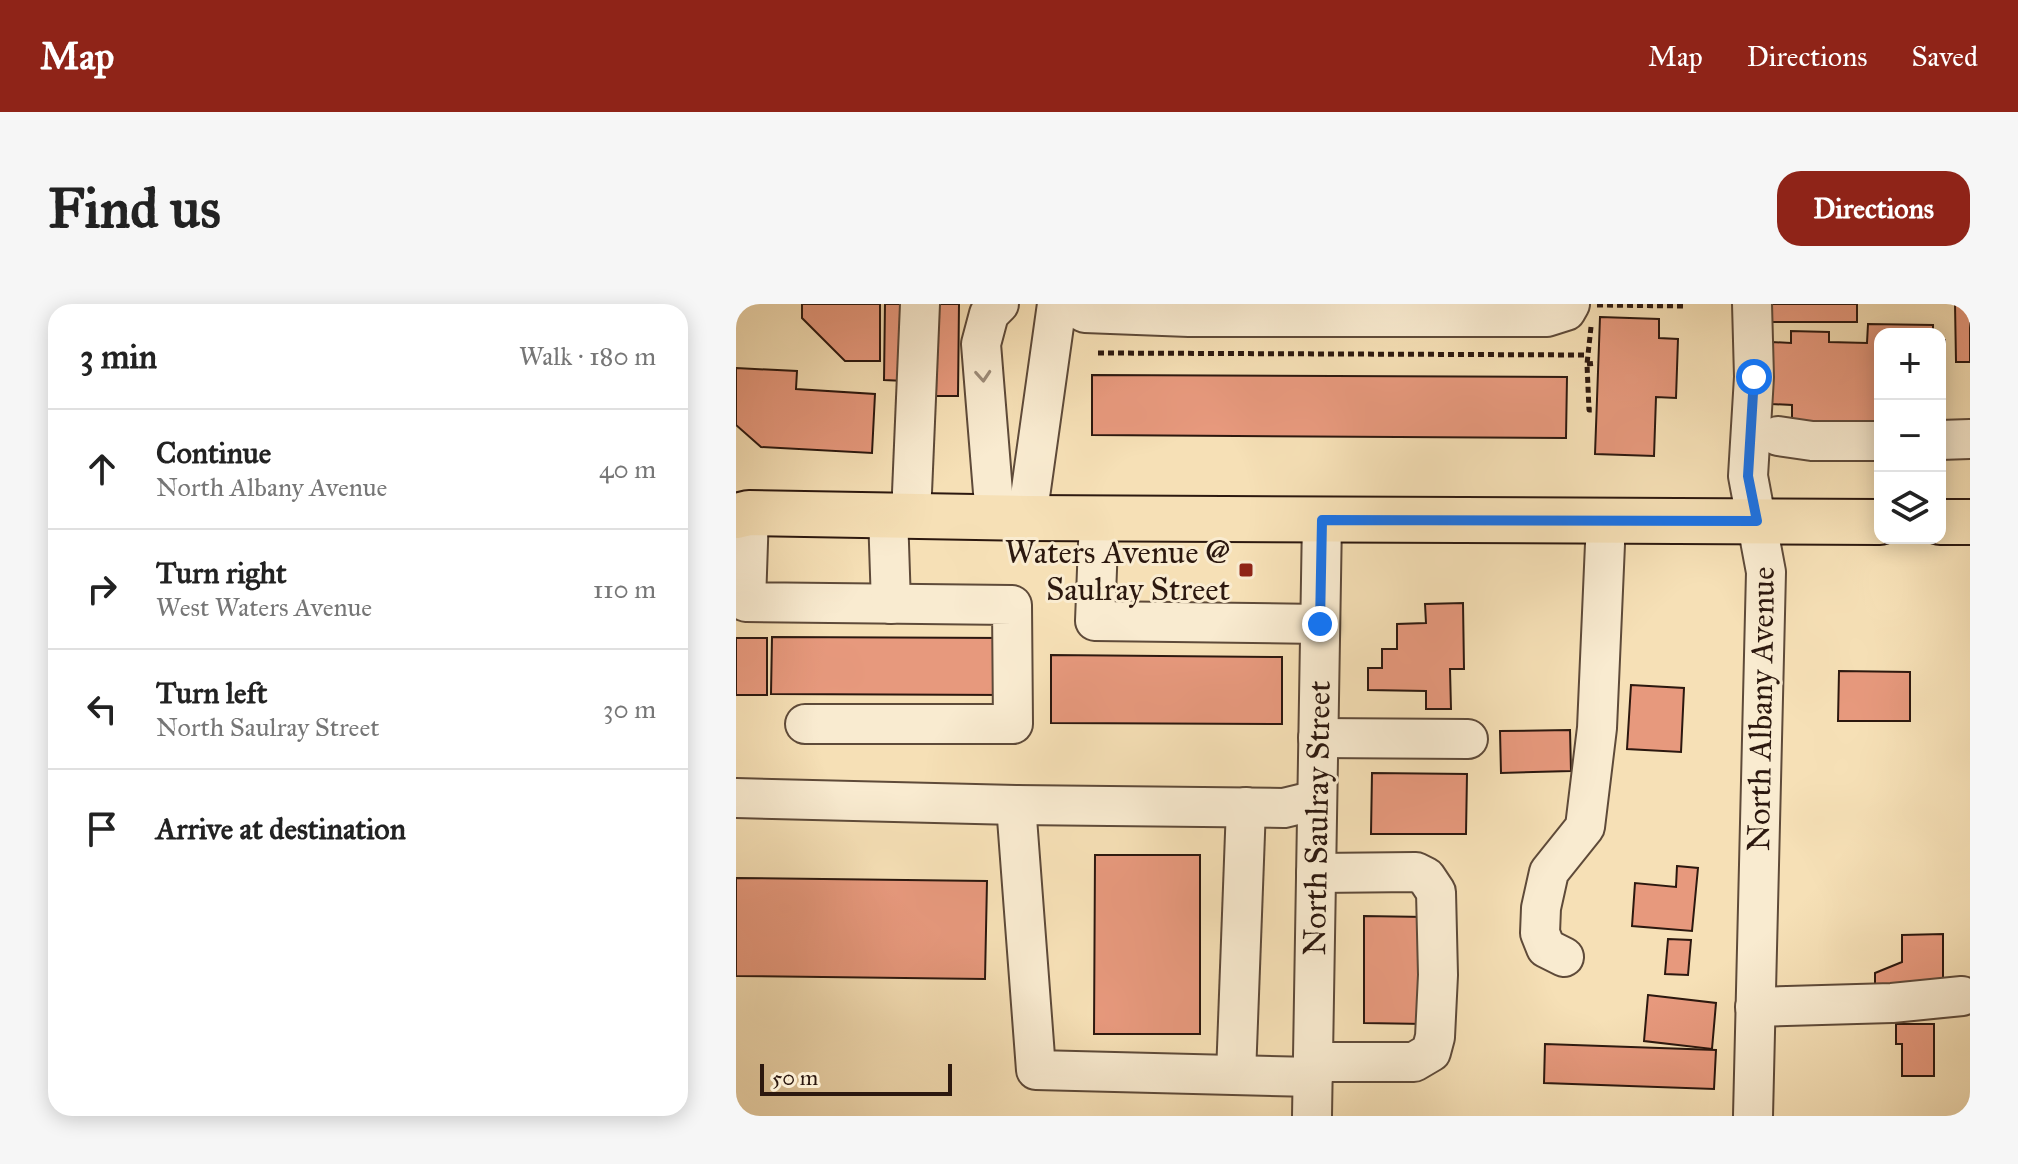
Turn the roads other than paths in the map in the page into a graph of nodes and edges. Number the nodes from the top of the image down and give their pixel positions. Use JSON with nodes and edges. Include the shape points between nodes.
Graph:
{"nodes":[{"id":1,"x":920,"y":304,"type":"edge"},
{"id":2,"x":999,"y":304,"type":"edge"},
{"id":3,"x":1057,"y":304,"type":"edge"},
{"id":4,"x":1068,"y":304,"type":"edge"},
{"id":5,"x":1570,"y":304,"type":"edge"},
{"id":6,"x":1752,"y":304,"type":"edge"},
{"id":7,"x":1778,"y":436,"type":"dead end"},
{"id":8,"x":1970,"y":439,"type":"edge"},
{"id":9,"x":1946,"y":440,"type":"edge"},
{"id":10,"x":1874,"y":441,"type":"edge"},
{"id":11,"x":740,"y":512,"type":"edge"},
{"id":12,"x":900,"y":515,"type":"junction"},
{"id":13,"x":1011,"y":518,"type":"junction"},
{"id":14,"x":1099,"y":518,"type":"junction"},
{"id":15,"x":1322,"y":520,"type":"junction"},
{"id":16,"x":1606,"y":521,"type":"junction"},
{"id":17,"x":1757,"y":521,"type":"junction"},
{"id":18,"x":1874,"y":522,"type":"edge"},
{"id":19,"x":1946,"y":522,"type":"edge"},
{"id":20,"x":1970,"y":522,"type":"edge"},
{"id":21,"x":741,"y":602,"type":"edge"},
{"id":22,"x":891,"y":604,"type":"junction"},
{"id":23,"x":1320,"y":624,"type":"junction"},
{"id":24,"x":805,"y":724,"type":"dead end"},
{"id":25,"x":1318,"y":738,"type":"junction"},
{"id":26,"x":1468,"y":739,"type":"dead end"},
{"id":27,"x":736,"y":798,"type":"edge"},
{"id":28,"x":1317,"y":800,"type":"junction"},
{"id":29,"x":1016,"y":805,"type":"junction"},
{"id":30,"x":1246,"y":807,"type":"junction"},
{"id":31,"x":1316,"y":873,"type":"junction"},
{"id":32,"x":1564,"y":957,"type":"dead end"},
{"id":33,"x":1962,"y":996,"type":"dead end"},
{"id":34,"x":1755,"y":1007,"type":"junction"},
{"id":35,"x":1313,"y":1070,"type":"junction"},
{"id":36,"x":1236,"y":1075,"type":"junction"},
{"id":37,"x":1312,"y":1116,"type":"edge"},
{"id":38,"x":1753,"y":1116,"type":"edge"}],
"edges":[{"from":1,"to":12,"type":"street"},
{"from":2,"to":13,"type":"street","one_way":true,"via":[[989,314],[981,344]]},
{"from":3,"to":13,"type":"street"},
{"from":4,"to":5,"type":"street","via":[[1085,313],[1189,317],[1547,317],[1566,311]]},
{"from":6,"to":17,"type":"street","name":"North Albany Avenue","via":[[1748,476]]},
{"from":7,"to":10,"type":"street"},
{"from":8,"to":9,"type":"street"},
{"from":11,"to":12,"type":"main road"},
{"from":11,"to":21,"type":"street"},
{"from":12,"to":13,"type":"main road"},
{"from":12,"to":22,"type":"street"},
{"from":13,"to":14,"type":"main road"},
{"from":14,"to":15,"type":"main road"},
{"from":14,"to":23,"type":"street","via":[[1095,621]]},
{"from":15,"to":16,"type":"main road"},
{"from":15,"to":23,"type":"street","name":"North Saulray Street"},
{"from":16,"to":17,"type":"main road"},
{"from":16,"to":32,"type":"street","via":[[1597,728],[1585,827],[1549,872],[1541,908],[1540,933],[1546,948]]},
{"from":17,"to":18,"type":"main road"},
{"from":17,"to":34,"type":"street","name":"North Albany Avenue","via":[[1766,572]]},
{"from":19,"to":20,"type":"main road"},
{"from":21,"to":22,"type":"street"},
{"from":22,"to":24,"type":"street","via":[[1012,605],[1013,724]]},
{"from":23,"to":25,"type":"street","name":"North Saulray Street"},
{"from":25,"to":26,"type":"street"},
{"from":25,"to":28,"type":"street","name":"North Saulray Street"},
{"from":27,"to":29,"type":"street"},
{"from":28,"to":30,"type":"street","via":[[1284,808]]},
{"from":28,"to":31,"type":"street","name":"North Saulray Street"},
{"from":29,"to":30,"type":"street"},
{"from":29,"to":36,"type":"street","via":[[1036,1070]]},
{"from":30,"to":36,"type":"street"},
{"from":31,"to":35,"type":"street","name":"North Saulray Street"},
{"from":31,"to":35,"type":"street","via":[[1416,872],[1426,877],[1436,892],[1438,975],[1431,1052],[1414,1062]]},
{"from":33,"to":34,"type":"street"},
{"from":34,"to":38,"type":"street","name":"North Albany Avenue"},
{"from":35,"to":36,"type":"street"},
{"from":35,"to":37,"type":"street","name":"North Saulray Street"}]}
